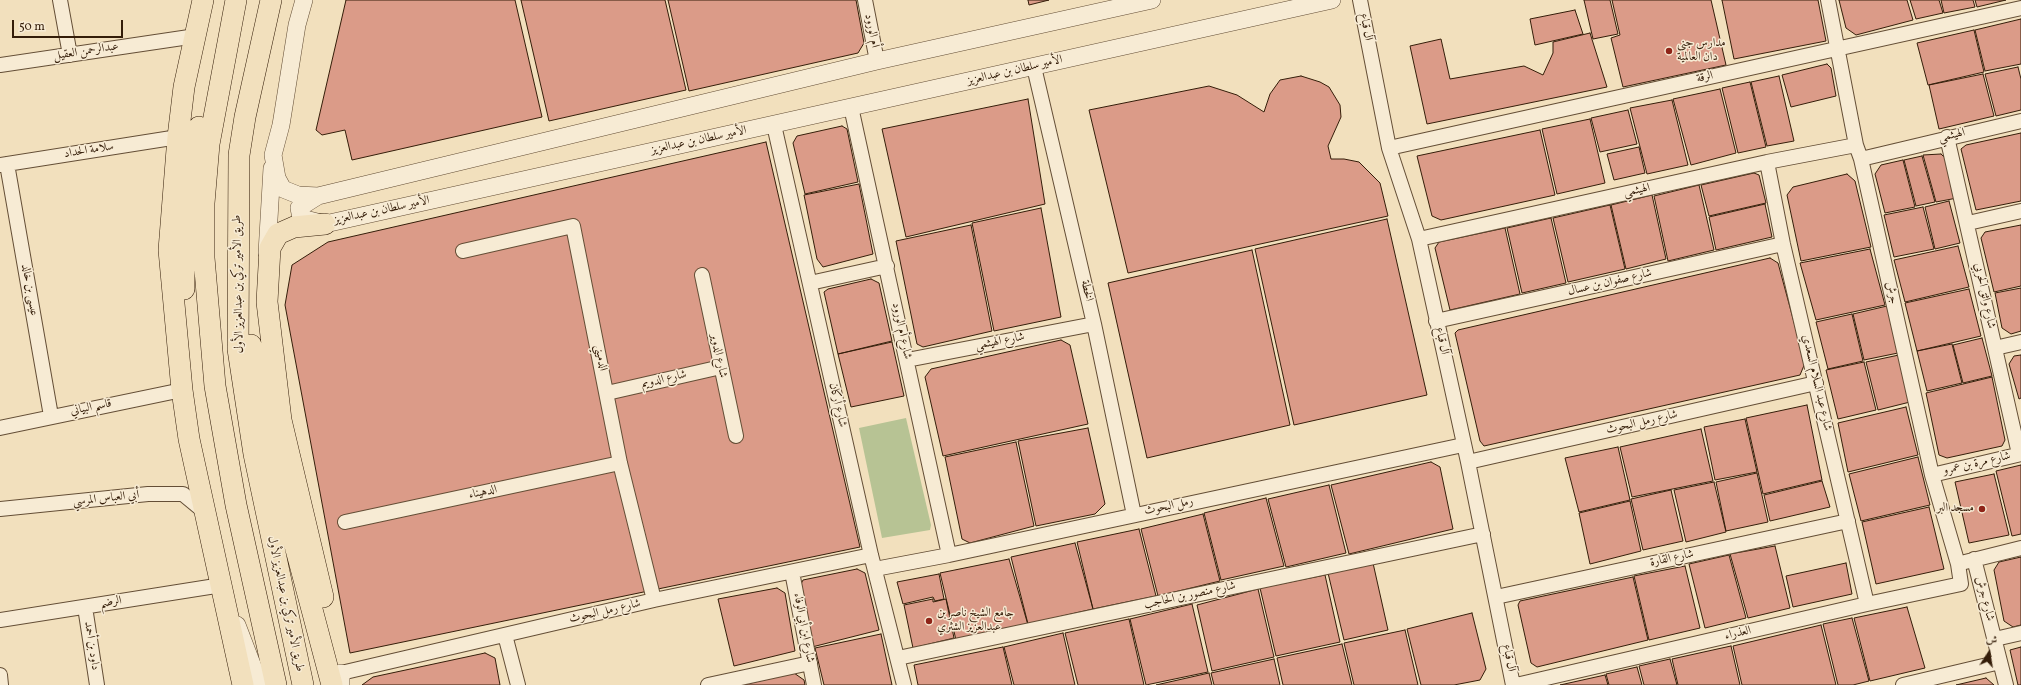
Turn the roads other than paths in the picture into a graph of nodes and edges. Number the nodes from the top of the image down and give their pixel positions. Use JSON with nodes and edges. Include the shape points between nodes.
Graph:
{"nodes":[{"id":1,"x":60,"y":0,"type":"edge"},
{"id":2,"x":203,"y":0,"type":"edge"},
{"id":3,"x":236,"y":0,"type":"edge"},
{"id":4,"x":271,"y":0,"type":"edge"},
{"id":5,"x":304,"y":0,"type":"edge"},
{"id":6,"x":865,"y":0,"type":"edge"},
{"id":7,"x":1152,"y":0,"type":"edge"},
{"id":8,"x":1332,"y":0,"type":"edge"},
{"id":9,"x":1360,"y":0,"type":"edge"},
{"id":10,"x":1828,"y":0,"type":"edge"},
{"id":11,"x":2021,"y":8,"type":"edge"},
{"id":12,"x":196,"y":36,"type":"junction"},
{"id":13,"x":1837,"y":49,"type":"junction"},
{"id":14,"x":70,"y":55,"type":"junction"},
{"id":15,"x":877,"y":61,"type":"junction"},
{"id":16,"x":0,"y":66,"type":"edge"},
{"id":17,"x":1034,"y":67,"type":"junction"},
{"id":18,"x":851,"y":108,"type":"junction"},
{"id":19,"x":2021,"y":121,"type":"edge"},
{"id":20,"x":774,"y":125,"type":"junction"},
{"id":21,"x":178,"y":137,"type":"junction"},
{"id":22,"x":1947,"y":137,"type":"junction"},
{"id":23,"x":1856,"y":145,"type":"junction"},
{"id":24,"x":1389,"y":148,"type":"junction"},
{"id":25,"x":273,"y":155,"type":"junction"},
{"id":26,"x":1861,"y":159,"type":"junction"},
{"id":27,"x":1767,"y":162,"type":"junction"},
{"id":28,"x":3,"y":165,"type":"edge"},
{"id":29,"x":238,"y":174,"type":"junction"},
{"id":30,"x":318,"y":196,"type":"junction"},
{"id":31,"x":2021,"y":211,"type":"edge"},
{"id":32,"x":1968,"y":223,"type":"junction"},
{"id":33,"x":325,"y":224,"type":"junction"},
{"id":34,"x":1419,"y":239,"type":"junction"},
{"id":35,"x":1783,"y":244,"type":"junction"},
{"id":36,"x":463,"y":251,"type":"dead end"},
{"id":37,"x":887,"y":266,"type":"junction"},
{"id":38,"x":702,"y":275,"type":"dead end"},
{"id":39,"x":810,"y":283,"type":"junction"},
{"id":40,"x":267,"y":302,"type":"junction"},
{"id":41,"x":1436,"y":321,"type":"junction"},
{"id":42,"x":1094,"y":324,"type":"junction"},
{"id":43,"x":2021,"y":342,"type":"edge"},
{"id":44,"x":1995,"y":348,"type":"junction"},
{"id":45,"x":907,"y":360,"type":"junction"},
{"id":46,"x":721,"y":367,"type":"junction"},
{"id":47,"x":1816,"y":384,"type":"junction"},
{"id":48,"x":182,"y":390,"type":"junction"},
{"id":49,"x":607,"y":392,"type":"junction"},
{"id":50,"x":51,"y":416,"type":"junction"},
{"id":51,"x":0,"y":428,"type":"edge"},
{"id":52,"x":736,"y":436,"type":"dead end"},
{"id":53,"x":1464,"y":445,"type":"junction"},
{"id":54,"x":2020,"y":454,"type":"edge"},
{"id":55,"x":1468,"y":462,"type":"junction"},
{"id":56,"x":620,"y":463,"type":"junction"},
{"id":57,"x":1932,"y":474,"type":"junction"},
{"id":58,"x":0,"y":509,"type":"edge"},
{"id":59,"x":206,"y":514,"type":"junction"},
{"id":60,"x":1134,"y":515,"type":"junction"},
{"id":61,"x":345,"y":522,"type":"dead end"},
{"id":62,"x":1848,"y":522,"type":"junction"},
{"id":63,"x":1483,"y":534,"type":"junction"},
{"id":64,"x":2021,"y":548,"type":"edge"},
{"id":65,"x":871,"y":555,"type":"junction"},
{"id":66,"x":949,"y":555,"type":"junction"},
{"id":67,"x":1974,"y":559,"type":"junction"},
{"id":68,"x":1958,"y":564,"type":"junction"},
{"id":69,"x":875,"y":569,"type":"junction"},
{"id":70,"x":792,"y":572,"type":"junction"},
{"id":71,"x":1961,"y":584,"type":"joint"},
{"id":72,"x":222,"y":585,"type":"junction"},
{"id":73,"x":1496,"y":597,"type":"junction"},
{"id":74,"x":654,"y":600,"type":"junction"},
{"id":75,"x":1867,"y":604,"type":"junction"},
{"id":76,"x":84,"y":607,"type":"junction"},
{"id":77,"x":0,"y":620,"type":"edge"},
{"id":78,"x":2021,"y":633,"type":"edge"},
{"id":79,"x":505,"y":635,"type":"junction"},
{"id":80,"x":1995,"y":639,"type":"junction"},
{"id":81,"x":898,"y":658,"type":"junction"},
{"id":82,"x":2000,"y":662,"type":"junction"},
{"id":83,"x":810,"y":663,"type":"junction"},
{"id":84,"x":0,"y":675,"type":"edge"},
{"id":85,"x":340,"y":682,"type":"edge"},
{"id":86,"x":1911,"y":684,"type":"edge"},
{"id":87,"x":2,"y":685,"type":"edge"},
{"id":88,"x":97,"y":685,"type":"edge"},
{"id":89,"x":243,"y":685,"type":"edge"},
{"id":90,"x":260,"y":685,"type":"edge"},
{"id":91,"x":276,"y":685,"type":"edge"},
{"id":92,"x":303,"y":685,"type":"edge"},
{"id":93,"x":518,"y":685,"type":"edge"},
{"id":94,"x":708,"y":685,"type":"edge"},
{"id":95,"x":814,"y":685,"type":"edge"},
{"id":96,"x":904,"y":685,"type":"edge"},
{"id":97,"x":1514,"y":685,"type":"edge"},
{"id":98,"x":2006,"y":685,"type":"edge"}],
"edges":[{"from":1,"to":14,"type":"street"},
{"from":2,"to":12,"type":"main road"},
{"from":3,"to":59,"type":"main road","via":[[204,97],[190,172],[184,240],[184,289],[191,402]]},
{"from":3,"to":91,"type":"main road","via":[[209,144],[204,203],[204,258],[215,386],[236,505]]},
{"from":4,"to":29,"type":"main road","name":"طريق الأمير تركي بن عبدالعزيز الأول","via":[[245,117]]},
{"from":5,"to":25,"type":"street"},
{"from":6,"to":15,"type":"street","name":"أم الورود"},
{"from":7,"to":15,"type":"street","name":"الأمير سلطان بن عبدالعزيز"},
{"from":8,"to":17,"type":"street","name":"الأمير سلطان بن عبدالعزيز"},
{"from":9,"to":24,"type":"street","name":"آل قباع"},
{"from":10,"to":13,"type":"street","name":"جرش"},
{"from":11,"to":13,"type":"street","name":"الرقة"},
{"from":12,"to":14,"type":"street","name":"عبدالرحمن العقيل"},
{"from":12,"to":21,"type":"main road","via":[[184,87]]},
{"from":13,"to":23,"type":"street","name":"جرش"},
{"from":13,"to":24,"type":"street","name":"الرقة"},
{"from":14,"to":16,"type":"street","name":"عبدالرحمن العقيل"},
{"from":15,"to":30,"type":"street","name":"الأمير سلطان بن عبدالعزيز"},
{"from":17,"to":18,"type":"street","name":"الأمير سلطان بن عبدالعزيز"},
{"from":17,"to":42,"type":"street","name":"الخطة"},
{"from":18,"to":20,"type":"street","name":"الأمير سلطان بن عبدالعزيز"},
{"from":18,"to":37,"type":"street","name":"شارع أم الورود"},
{"from":19,"to":22,"type":"street","name":"الهيثمي"},
{"from":20,"to":33,"type":"street","name":"الأمير سلطان بن عبدالعزيز"},
{"from":20,"to":39,"type":"street","name":"شارع أركان"},
{"from":21,"to":28,"type":"street","name":"سلامة الحداد"},
{"from":21,"to":48,"type":"main road","via":[[168,250]]},
{"from":22,"to":26,"type":"street","name":"الهيثمي"},
{"from":22,"to":32,"type":"street","name":"شارع واثق الحربي"},
{"from":23,"to":26,"type":"street","name":"جرش"},
{"from":23,"to":27,"type":"street","name":"الهيثمي"},
{"from":24,"to":34,"type":"street","name":"آل قباع"},
{"from":25,"to":30,"type":"street","via":[[277,178],[283,189],[298,195]]},
{"from":25,"to":40,"type":"street","via":[[267,238]]},
{"from":26,"to":57,"type":"street","name":"جرش"},
{"from":27,"to":34,"type":"street","name":"الهيثمي"},
{"from":27,"to":35,"type":"street","name":"شارع عبد السلام السعدي"},
{"from":28,"to":50,"type":"street","name":"عيسى بن خالد"},
{"from":29,"to":85,"type":"main road","via":[[248,327],[275,470]]},
{"from":29,"to":92,"type":"main road","name":"طريق الأمير تركي بن عبدالعزيز الأول","via":[[238,349],[254,454]]},
{"from":30,"to":33,"type":"street","name":"الأمير سلطان بن عبدالعزيز","via":[[299,208],[301,218]]},
{"from":31,"to":32,"type":"street"},
{"from":32,"to":44,"type":"street","name":"شارع واثق الحربي"},
{"from":33,"to":40,"type":"main road","via":[[294,227],[278,234],[270,248]]},
{"from":34,"to":41,"type":"street","name":"آل قباع"},
{"from":35,"to":41,"type":"street","name":"شارع صفوان بن عسال"},
{"from":35,"to":47,"type":"street","name":"شارع عبد السلام السعدي"},
{"from":36,"to":49,"type":"street","name":"الدميني","via":[[573,226]]},
{"from":37,"to":39,"type":"street"},
{"from":37,"to":45,"type":"street","name":"شارع أم الورود"},
{"from":38,"to":46,"type":"street","name":"شارع الدوير"},
{"from":39,"to":65,"type":"street","name":"شارع أركان"},
{"from":40,"to":85,"type":"main road","via":[[281,420]]},
{"from":41,"to":53,"type":"street","name":"آل قباع"},
{"from":42,"to":45,"type":"street","name":"شارع الهيثمي"},
{"from":42,"to":60,"type":"street","name":"الخطة"},
{"from":43,"to":44,"type":"street"},
{"from":44,"to":54,"type":"street","name":"شارع واثق الحربي"},
{"from":45,"to":66,"type":"street","name":"شارع أم الورود"},
{"from":46,"to":49,"type":"street","name":"شارع الدويم"},
{"from":46,"to":52,"type":"street","name":"شارع الدوير"},
{"from":47,"to":55,"type":"street","name":"شارع رمل البحوث"},
{"from":47,"to":62,"type":"street","name":"شارع عبد السلام السعدي"},
{"from":48,"to":50,"type":"street","name":"قاسم البياني"},
{"from":48,"to":59,"type":"main road","via":[[189,439]]},
{"from":49,"to":56,"type":"street","name":"الدميني"},
{"from":50,"to":51,"type":"street","name":"قاسم البياني"},
{"from":53,"to":55,"type":"street","name":"آل قباع"},
{"from":53,"to":60,"type":"street","name":"رمل البحوث"},
{"from":54,"to":57,"type":"street","name":"شارع مرة بن عمرو"},
{"from":55,"to":63,"type":"street","name":"آل قباع"},
{"from":56,"to":61,"type":"street","name":"الدهيناء"},
{"from":56,"to":74,"type":"street","name":"الدميني"},
{"from":57,"to":68,"type":"street","name":"جرش"},
{"from":58,"to":59,"type":"street","name":"أبي العباس المرسي","via":[[148,494],[183,494]]},
{"from":59,"to":72,"type":"main road"},
{"from":60,"to":66,"type":"street","name":"رمل البحوث"},
{"from":62,"to":73,"type":"street","name":"شارع القارة"},
{"from":62,"to":75,"type":"street","name":"شارع عبد السلام السعدي"},
{"from":63,"to":73,"type":"street","name":"آل قباع"},
{"from":63,"to":81,"type":"street","name":"شارع منصور بن الحاجب"},
{"from":64,"to":67,"type":"street"},
{"from":65,"to":69,"type":"street","name":"شارع أركان"},
{"from":65,"to":70,"type":"street","name":"شارع رمل البحوث"},
{"from":66,"to":69,"type":"street","name":"رمل البحوث"},
{"from":67,"to":68,"type":"street"},
{"from":67,"to":80,"type":"street","name":"شارع جرش"},
{"from":68,"to":71,"type":"street","name":"جرش"},
{"from":69,"to":81,"type":"street","name":"شارع أركان"},
{"from":70,"to":74,"type":"street","name":"شارع رمل البحوث"},
{"from":70,"to":83,"type":"street","name":"شارع ابن أبي الوفاء"},
{"from":71,"to":75,"type":"street","name":"العذراء"},
{"from":72,"to":76,"type":"street","name":"الرضم"},
{"from":72,"to":89,"type":"main road"},
{"from":72,"to":90,"type":"street"},
{"from":73,"to":97,"type":"street","name":"آل قباع"},
{"from":74,"to":79,"type":"street","name":"شارع رمل البحوث"},
{"from":75,"to":97,"type":"street","name":"العذراء"},
{"from":76,"to":77,"type":"street","name":"الرضم"},
{"from":76,"to":88,"type":"street","name":"داود بن أحمد"},
{"from":78,"to":80,"type":"street"},
{"from":79,"to":85,"type":"street","name":"شارع رمل البحوث"},
{"from":79,"to":93,"type":"street"},
{"from":80,"to":82,"type":"street","name":"شارع جرش"},
{"from":81,"to":96,"type":"street","name":"شارع أركان"},
{"from":82,"to":86,"type":"street"},
{"from":82,"to":98,"type":"street","name":"شارع جرش"},
{"from":83,"to":94,"type":"street"},
{"from":83,"to":95,"type":"street","name":"شارع ابن أبي الوفاء"},
{"from":84,"to":87,"type":"street"}]}
